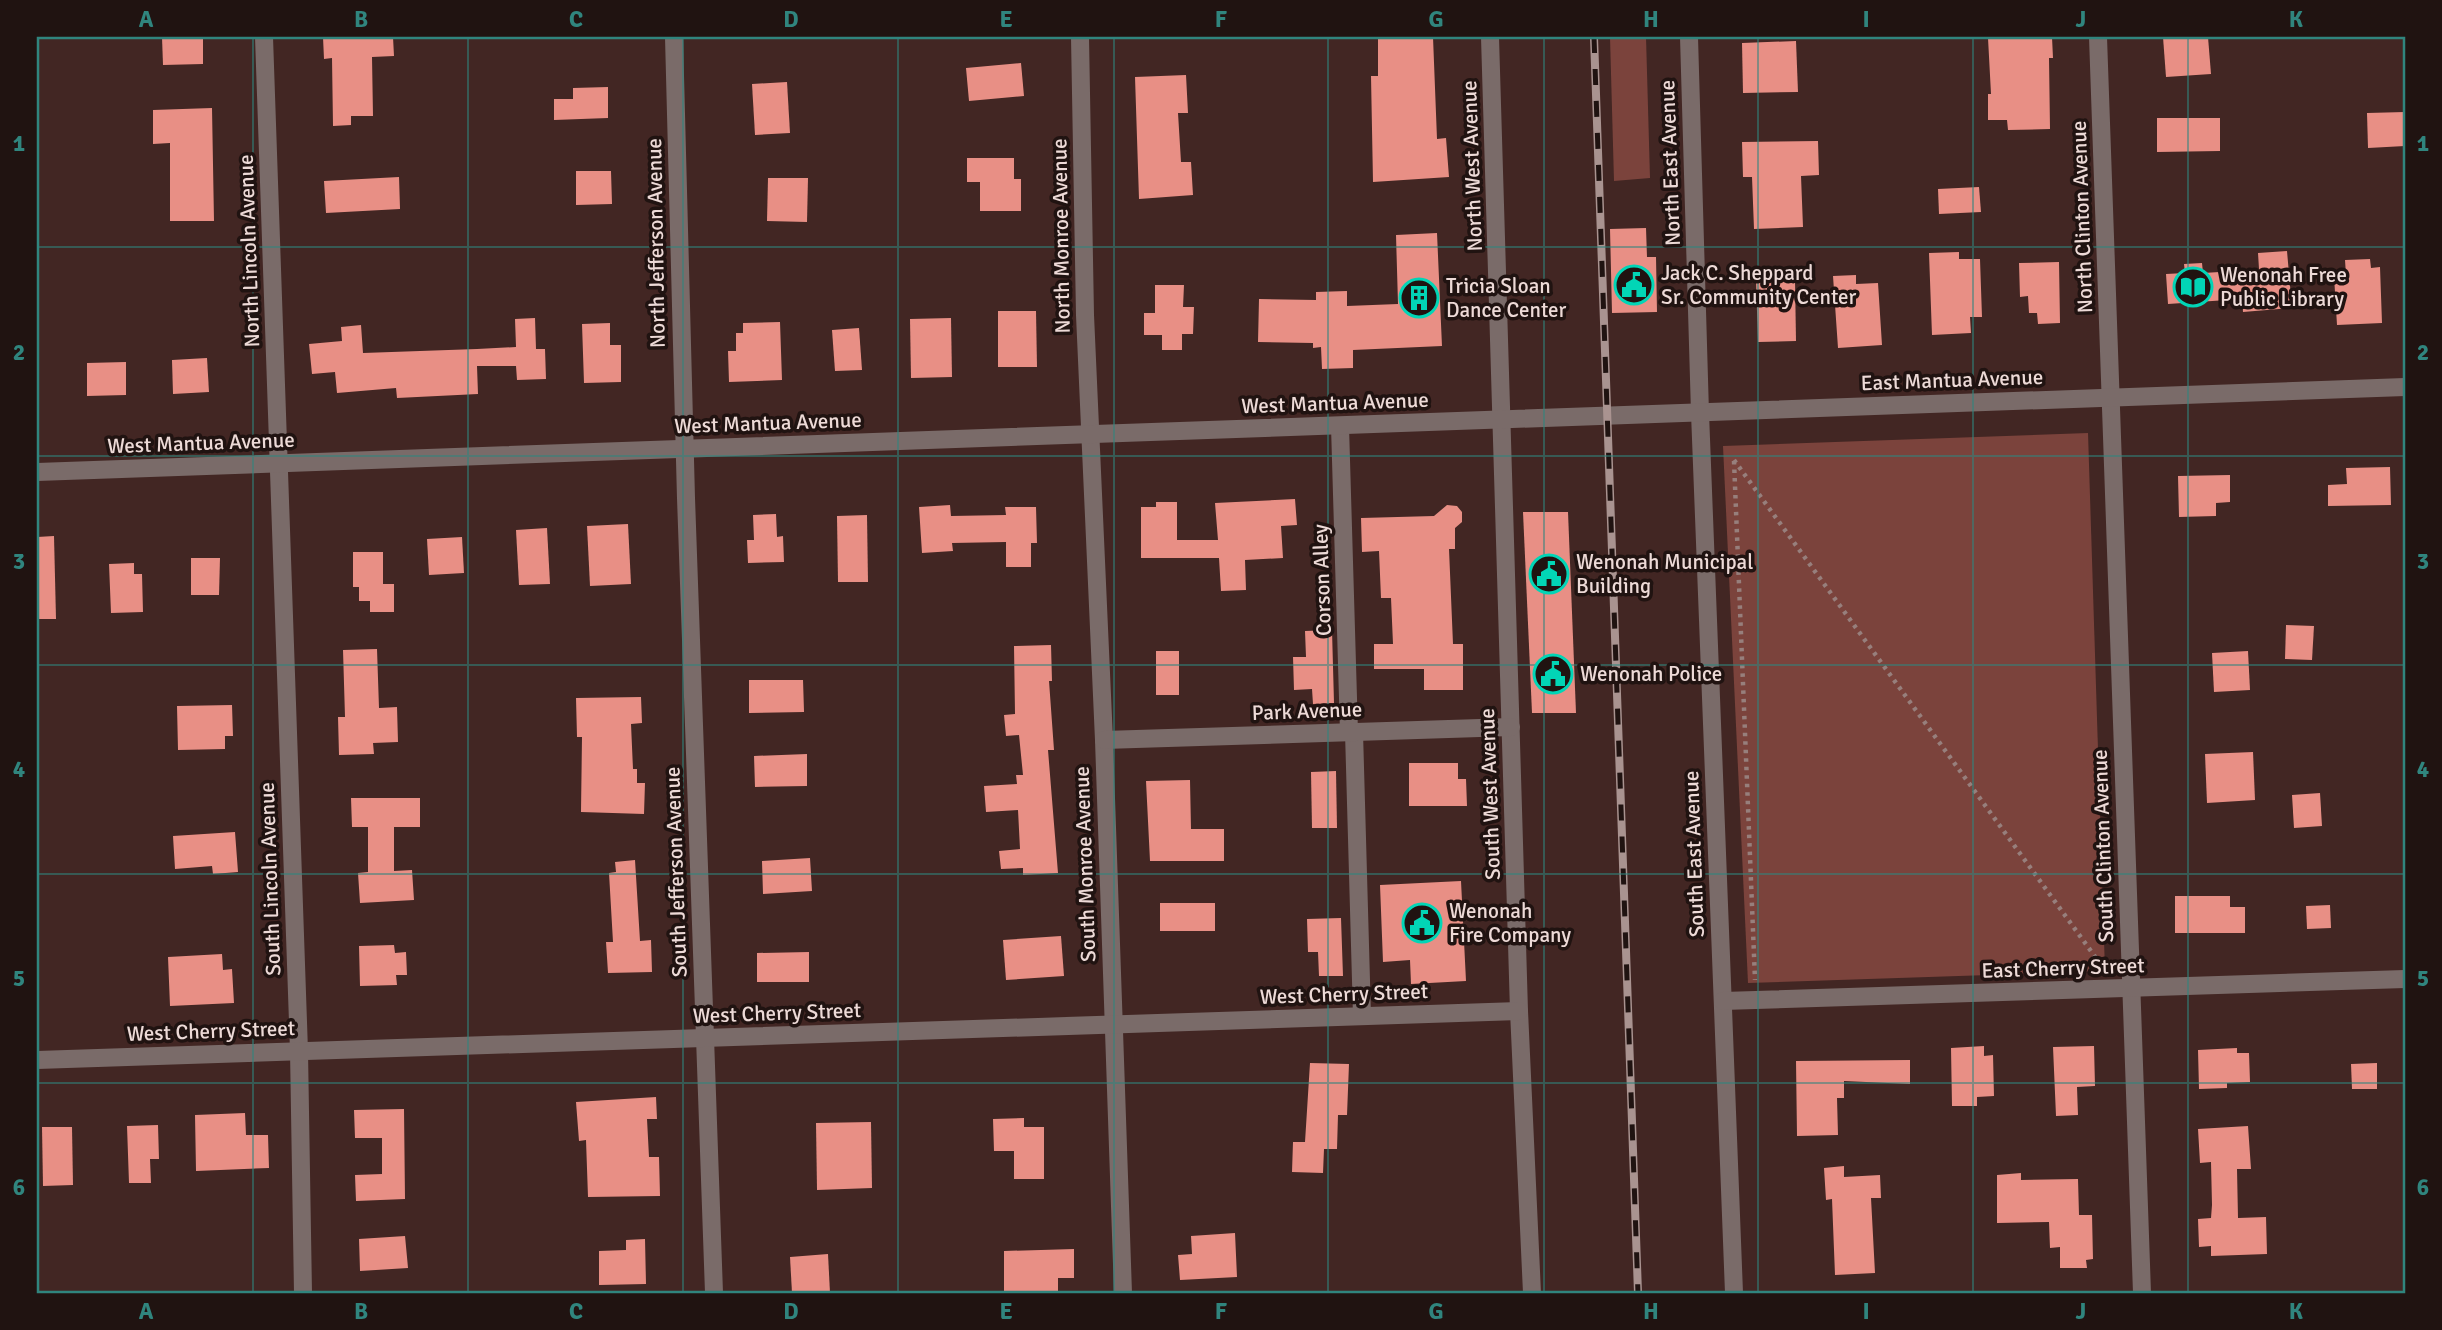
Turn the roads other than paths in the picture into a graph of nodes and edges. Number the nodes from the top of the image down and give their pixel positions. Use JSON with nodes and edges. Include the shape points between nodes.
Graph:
{"nodes":[{"id":1,"x":264,"y":37,"type":"edge"},
{"id":2,"x":674,"y":37,"type":"edge"},
{"id":3,"x":1080,"y":37,"type":"edge"},
{"id":4,"x":1490,"y":37,"type":"edge"},
{"id":5,"x":1689,"y":37,"type":"edge"},
{"id":6,"x":2098,"y":37,"type":"edge"},
{"id":7,"x":2405,"y":387,"type":"edge"},
{"id":8,"x":2111,"y":396,"type":"junction"},
{"id":9,"x":1700,"y":413,"type":"junction"},
{"id":10,"x":1501,"y":419,"type":"junction"},
{"id":11,"x":1340,"y":426,"type":"junction"},
{"id":12,"x":1091,"y":435,"type":"junction"},
{"id":13,"x":684,"y":449,"type":"junction"},
{"id":14,"x":279,"y":463,"type":"junction"},
{"id":15,"x":37,"y":472,"type":"edge"},
{"id":16,"x":1511,"y":727,"type":"junction"},
{"id":17,"x":1352,"y":732,"type":"junction"},
{"id":18,"x":1104,"y":740,"type":"junction"},
{"id":19,"x":2405,"y":979,"type":"edge"},
{"id":20,"x":2130,"y":988,"type":"junction"},
{"id":21,"x":1723,"y":1001,"type":"junction"},
{"id":22,"x":1519,"y":1011,"type":"junction"},
{"id":23,"x":1362,"y":1016,"type":"junction"},
{"id":24,"x":1112,"y":1024,"type":"junction"},
{"id":25,"x":705,"y":1038,"type":"junction"},
{"id":26,"x":299,"y":1051,"type":"junction"},
{"id":27,"x":37,"y":1060,"type":"edge"},
{"id":28,"x":303,"y":1293,"type":"edge"},
{"id":29,"x":714,"y":1293,"type":"edge"},
{"id":30,"x":1123,"y":1293,"type":"edge"},
{"id":31,"x":1532,"y":1293,"type":"edge"},
{"id":32,"x":1734,"y":1293,"type":"edge"},
{"id":33,"x":2142,"y":1293,"type":"edge"}],
"edges":[{"from":1,"to":14,"type":"street","name":"North Lincoln Avenue"},
{"from":2,"to":13,"type":"street","name":"North Jefferson Avenue"},
{"from":3,"to":12,"type":"street","name":"North Monroe Avenue"},
{"from":4,"to":10,"type":"street","name":"North West Avenue"},
{"from":5,"to":9,"type":"street","name":"North East Avenue"},
{"from":6,"to":8,"type":"street","name":"North Clinton Avenue"},
{"from":7,"to":8,"type":"street","name":"East Mantua Avenue"},
{"from":8,"to":9,"type":"street","name":"East Mantua Avenue"},
{"from":8,"to":20,"type":"street","name":"South Clinton Avenue"},
{"from":9,"to":10,"type":"street","name":"East Mantua Avenue"},
{"from":9,"to":21,"type":"street","name":"South East Avenue"},
{"from":10,"to":11,"type":"street","name":"West Mantua Avenue"},
{"from":10,"to":16,"type":"street","name":"South West Avenue"},
{"from":11,"to":12,"type":"street","name":"West Mantua Avenue"},
{"from":11,"to":17,"type":"street","name":"Corson Alley"},
{"from":12,"to":13,"type":"street","name":"West Mantua Avenue"},
{"from":12,"to":18,"type":"street","name":"South Monroe Avenue"},
{"from":13,"to":14,"type":"street","name":"West Mantua Avenue"},
{"from":13,"to":25,"type":"street","name":"South Jefferson Avenue"},
{"from":14,"to":15,"type":"street","name":"West Mantua Avenue"},
{"from":14,"to":26,"type":"street","name":"South Lincoln Avenue"},
{"from":16,"to":17,"type":"street","name":"Park Avenue"},
{"from":16,"to":22,"type":"street","name":"South West Avenue"},
{"from":17,"to":18,"type":"street","name":"Park Avenue"},
{"from":17,"to":23,"type":"street","name":"Corson Alley"},
{"from":18,"to":24,"type":"street","name":"South Monroe Avenue"},
{"from":19,"to":20,"type":"street","name":"East Cherry Street"},
{"from":20,"to":21,"type":"street","name":"East Cherry Street"},
{"from":20,"to":33,"type":"street","name":"South Clinton Avenue"},
{"from":21,"to":32,"type":"street","name":"South East Avenue"},
{"from":22,"to":23,"type":"street","name":"West Cherry Street"},
{"from":22,"to":31,"type":"street","name":"South West Avenue"},
{"from":23,"to":24,"type":"street","name":"West Cherry Street"},
{"from":24,"to":25,"type":"street","name":"West Cherry Street"},
{"from":24,"to":30,"type":"street","name":"South Monroe Avenue"},
{"from":25,"to":26,"type":"street","name":"West Cherry Street"},
{"from":25,"to":29,"type":"street","name":"South Jefferson Avenue"},
{"from":26,"to":27,"type":"street","name":"West Cherry Street"},
{"from":26,"to":28,"type":"street","name":"South Lincoln Avenue"}]}
